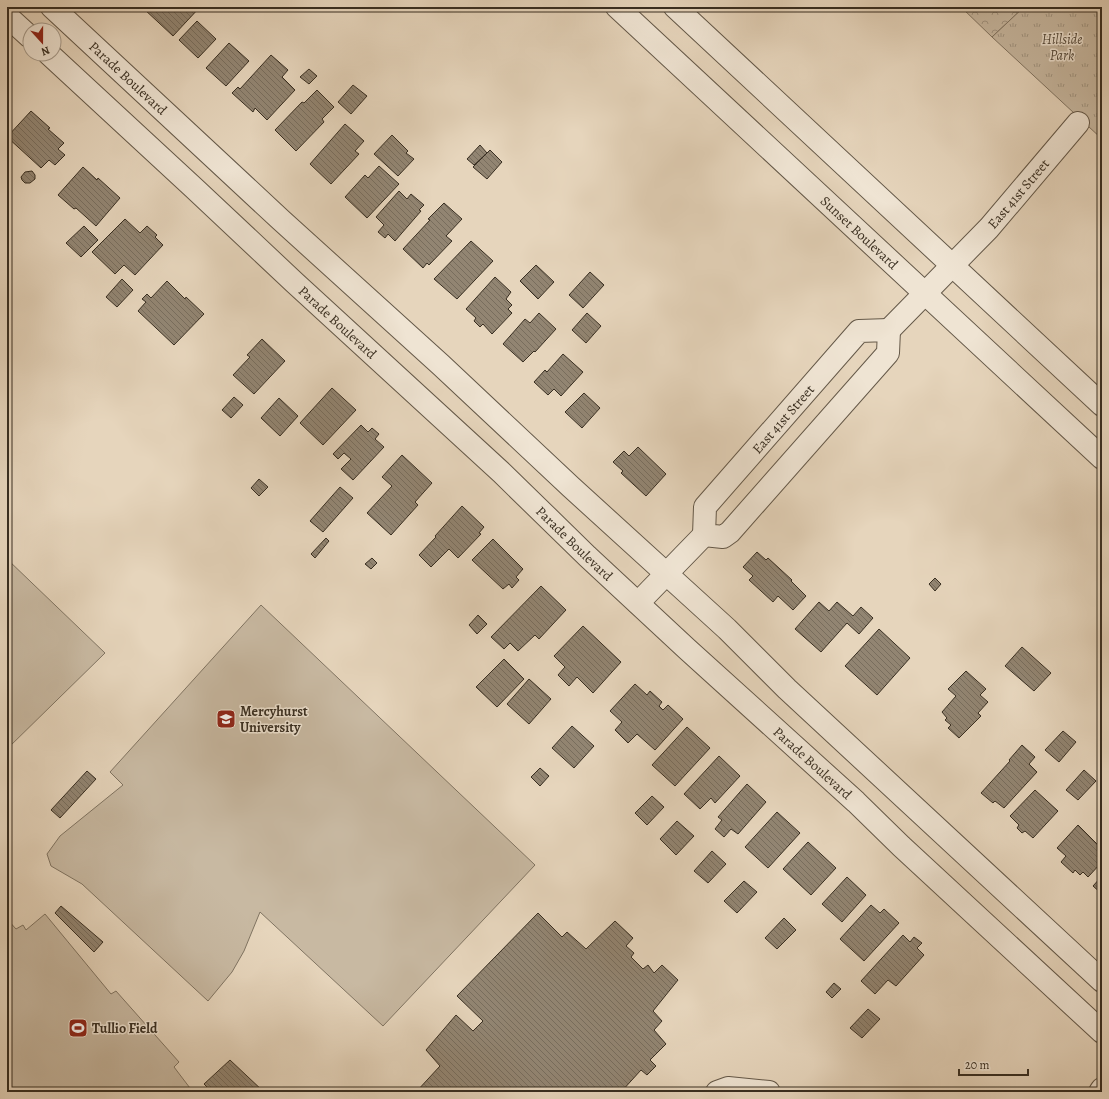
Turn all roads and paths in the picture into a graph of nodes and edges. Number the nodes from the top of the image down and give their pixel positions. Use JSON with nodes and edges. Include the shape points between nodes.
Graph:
{"nodes":[{"id":1,"x":52,"y":7,"type":"edge"},
{"id":2,"x":617,"y":7,"type":"edge"},
{"id":3,"x":675,"y":7,"type":"edge"},
{"id":4,"x":7,"y":16,"type":"edge"},
{"id":5,"x":22,"y":30,"type":"edge"},
{"id":6,"x":57,"y":62,"type":"edge"},
{"id":7,"x":1078,"y":123,"type":"dead end"},
{"id":8,"x":952,"y":266,"type":"junction"},
{"id":9,"x":925,"y":293,"type":"junction"},
{"id":10,"x":889,"y":330,"type":"junction"},
{"id":11,"x":1102,"y":406,"type":"edge"},
{"id":12,"x":1102,"y":458,"type":"edge"},
{"id":13,"x":704,"y":535,"type":"junction"},
{"id":14,"x":666,"y":573,"type":"junction"},
{"id":15,"x":638,"y":603,"type":"junction"},
{"id":16,"x":1102,"y":981,"type":"edge"},
{"id":17,"x":1102,"y":1032,"type":"edge"},
{"id":18,"x":1102,"y":1089,"type":"edge"},
{"id":19,"x":717,"y":1092,"type":"edge"},
{"id":20,"x":769,"y":1092,"type":"edge"},
{"id":21,"x":1100,"y":1092,"type":"edge"}],
"edges":[{"from":1,"to":14,"type":"street","name":"Parade Boulevard","via":[[280,220]]},
{"from":2,"to":9,"type":"street","name":"Sunset Boulevard"},
{"from":3,"to":8,"type":"street"},
{"from":4,"to":5,"type":"street"},
{"from":6,"to":15,"type":"street","name":"Parade Boulevard","via":[[502,473]]},
{"from":7,"to":8,"type":"street","name":"East 41st Street","via":[[989,228]]},
{"from":8,"to":9,"type":"street","name":"East 41st Street"},
{"from":8,"to":11,"type":"street"},
{"from":9,"to":10,"type":"street","name":"East 41st Street"},
{"from":9,"to":12,"type":"street","name":"Sunset Boulevard"},
{"from":10,"to":13,"type":"street","via":[[888,353],[730,532],[723,537]]},
{"from":10,"to":13,"type":"street","name":"East 41st Street","via":[[859,331],[705,506]]},
{"from":13,"to":14,"type":"street"},
{"from":14,"to":15,"type":"street"},
{"from":14,"to":16,"type":"street","name":"Parade Boulevard"},
{"from":15,"to":17,"type":"street","name":"Parade Boulevard"},
{"from":18,"to":21,"type":"street"},
{"from":19,"to":20,"type":"street","via":[[728,1088]]}]}
